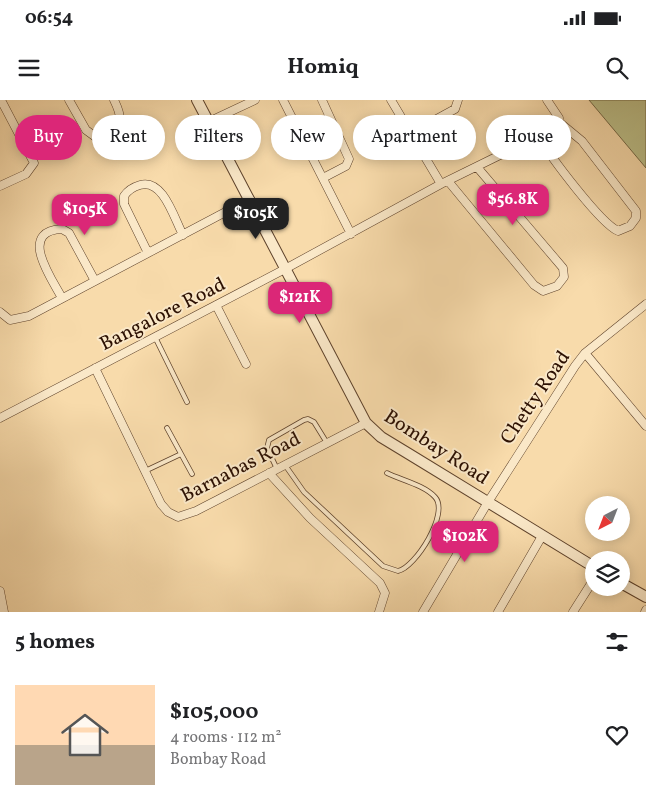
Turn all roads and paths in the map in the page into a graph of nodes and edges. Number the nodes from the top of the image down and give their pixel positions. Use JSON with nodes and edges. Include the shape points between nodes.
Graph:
{"nodes":[{"id":1,"x":1,"y":100,"type":"edge"},
{"id":2,"x":69,"y":100,"type":"edge"},
{"id":3,"x":114,"y":100,"type":"edge"},
{"id":4,"x":197,"y":100,"type":"edge"},
{"id":5,"x":255,"y":100,"type":"edge"},
{"id":6,"x":283,"y":100,"type":"edge"},
{"id":7,"x":322,"y":100,"type":"edge"},
{"id":8,"x":391,"y":100,"type":"edge"},
{"id":9,"x":458,"y":100,"type":"edge"},
{"id":10,"x":547,"y":100,"type":"edge"},
{"id":11,"x":204,"y":115,"type":"edge"},
{"id":12,"x":223,"y":115,"type":"edge"},
{"id":13,"x":400,"y":115,"type":"edge"},
{"id":14,"x":444,"y":115,"type":"edge"},
{"id":15,"x":557,"y":115,"type":"edge"},
{"id":16,"x":571,"y":132,"type":"edge"},
{"id":17,"x":229,"y":160,"type":"edge"},
{"id":18,"x":429,"y":160,"type":"edge"},
{"id":19,"x":490,"y":160,"type":"edge"},
{"id":20,"x":554,"y":160,"type":"edge"},
{"id":21,"x":477,"y":166,"type":"junction"},
{"id":22,"x":323,"y":178,"type":"junction"},
{"id":23,"x":445,"y":182,"type":"junction"},
{"id":24,"x":0,"y":186,"type":"edge"},
{"id":25,"x":250,"y":199,"type":"junction"},
{"id":26,"x":351,"y":234,"type":"junction"},
{"id":27,"x":183,"y":235,"type":"junction"},
{"id":28,"x":148,"y":253,"type":"junction"},
{"id":29,"x":285,"y":270,"type":"junction"},
{"id":30,"x":95,"y":281,"type":"junction"},
{"id":31,"x":62,"y":298,"type":"junction"},
{"id":32,"x":646,"y":304,"type":"edge"},
{"id":33,"x":216,"y":305,"type":"junction"},
{"id":34,"x":0,"y":312,"type":"edge"},
{"id":35,"x":155,"y":337,"type":"junction"},
{"id":36,"x":585,"y":353,"type":"junction"},
{"id":37,"x":246,"y":364,"type":"dead end"},
{"id":38,"x":95,"y":368,"type":"junction"},
{"id":39,"x":187,"y":402,"type":"dead end"},
{"id":40,"x":0,"y":418,"type":"edge"},
{"id":41,"x":366,"y":423,"type":"junction"},
{"id":42,"x":646,"y":426,"type":"edge"},
{"id":43,"x":167,"y":428,"type":"dead end"},
{"id":44,"x":327,"y":443,"type":"junction"},
{"id":45,"x":181,"y":454,"type":"junction"},
{"id":46,"x":285,"y":465,"type":"junction"},
{"id":47,"x":277,"y":469,"type":"junction"},
{"id":48,"x":145,"y":471,"type":"junction"},
{"id":49,"x":268,"y":473,"type":"junction"},
{"id":50,"x":387,"y":473,"type":"dead end"},
{"id":51,"x":192,"y":474,"type":"dead end"},
{"id":52,"x":488,"y":502,"type":"junction"},
{"id":53,"x":542,"y":536,"type":"junction"},
{"id":54,"x":585,"y":562,"type":"edge"},
{"id":55,"x":630,"y":588,"type":"edge"},
{"id":56,"x":0,"y":591,"type":"edge"},
{"id":57,"x":585,"y":593,"type":"edge"},
{"id":58,"x":646,"y":598,"type":"edge"},
{"id":59,"x":4,"y":612,"type":"edge"},
{"id":60,"x":379,"y":612,"type":"edge"},
{"id":61,"x":423,"y":612,"type":"edge"},
{"id":62,"x":498,"y":612,"type":"edge"},
{"id":63,"x":573,"y":612,"type":"edge"}],
"edges":[{"from":1,"to":24,"type":"street","via":[[34,163],[26,174]]},
{"from":2,"to":3,"type":"street","via":[[86,130],[98,138],[121,124],[122,117]]},
{"from":4,"to":11,"type":"street","name":"Bombay Road"},
{"from":5,"to":12,"type":"street"},
{"from":6,"to":22,"type":"street"},
{"from":7,"to":22,"type":"street","via":[[349,159],[346,166]]},
{"from":8,"to":13,"type":"street"},
{"from":9,"to":14,"type":"street","via":[[455,109]]},
{"from":10,"to":15,"type":"street"},
{"from":16,"to":20,"type":"street","via":[[582,141],[636,211],[636,218],[630,226],[618,231],[607,224]]},
{"from":17,"to":25,"type":"street","name":"Bombay Road"},
{"from":18,"to":23,"type":"street"},
{"from":19,"to":21,"type":"street","name":"Bangalore Road"},
{"from":21,"to":23,"type":"street","name":"Bangalore Road"},
{"from":21,"to":23,"type":"street","via":[[562,268],[564,277],[557,286],[543,291],[534,285]]},
{"from":22,"to":26,"type":"street"},
{"from":23,"to":26,"type":"street","name":"Bangalore Road"},
{"from":25,"to":27,"type":"street"},
{"from":25,"to":29,"type":"street","name":"Bombay Road"},
{"from":26,"to":29,"type":"street","name":"Bangalore Road"},
{"from":27,"to":28,"type":"street"},
{"from":27,"to":28,"type":"street","via":[[155,185],[145,183],[132,188],[124,196],[124,204]]},
{"from":28,"to":30,"type":"street"},
{"from":29,"to":33,"type":"street","name":"Bangalore Road"},
{"from":29,"to":41,"type":"street","name":"Bombay Road"},
{"from":30,"to":31,"type":"street"},
{"from":30,"to":31,"type":"street","via":[[70,233],[62,229],[52,231],[42,239],[39,249]]},
{"from":31,"to":34,"type":"street","via":[[22,319],[10,320]]},
{"from":32,"to":36,"type":"street","name":"Chetty Road"},
{"from":33,"to":35,"type":"street","name":"Bangalore Road"},
{"from":33,"to":37,"type":"street"},
{"from":35,"to":38,"type":"street","name":"Bangalore Road"},
{"from":35,"to":39,"type":"lane"},
{"from":36,"to":42,"type":"street"},
{"from":36,"to":52,"type":"street","name":"Chetty Road"},
{"from":38,"to":40,"type":"street","name":"Bangalore Road"},
{"from":38,"to":48,"type":"street","name":"Barnabas Road"},
{"from":41,"to":44,"type":"street","name":"Barnabas Road"},
{"from":41,"to":52,"type":"street","name":"Bombay Road","via":[[381,437]]},
{"from":43,"to":45,"type":"lane"},
{"from":44,"to":46,"type":"street","name":"Barnabas Road"},
{"from":44,"to":47,"type":"lane","via":[[314,422],[304,420],[270,440],[267,448]]},
{"from":45,"to":48,"type":"lane"},
{"from":45,"to":51,"type":"lane"},
{"from":46,"to":47,"type":"street","name":"Barnabas Road"},
{"from":46,"to":50,"type":"lane","via":[[304,492],[384,566],[398,571],[414,561],[439,519],[440,510],[436,497]]},
{"from":47,"to":49,"type":"street","name":"Barnabas Road"},
{"from":48,"to":49,"type":"street","name":"Barnabas Road","via":[[161,504],[178,517],[196,511]]},
{"from":49,"to":60,"type":"street","via":[[310,518],[380,582],[385,593]]},
{"from":52,"to":53,"type":"street","name":"Bombay Road"},
{"from":52,"to":61,"type":"street","name":"Chetty Road"},
{"from":53,"to":54,"type":"street","name":"Bombay Road"},
{"from":53,"to":62,"type":"street"},
{"from":55,"to":58,"type":"street"},
{"from":56,"to":59,"type":"street"},
{"from":57,"to":63,"type":"street"}]}
